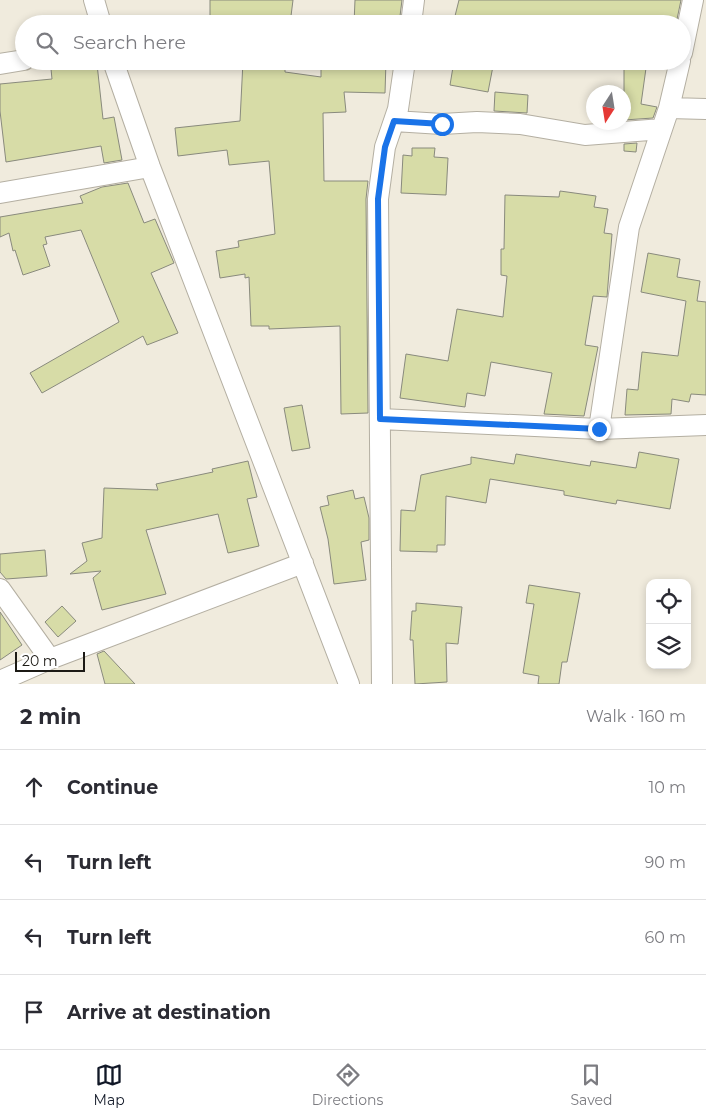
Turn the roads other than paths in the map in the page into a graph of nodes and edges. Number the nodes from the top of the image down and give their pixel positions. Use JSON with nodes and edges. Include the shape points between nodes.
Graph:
{"nodes":[{"id":1,"x":94,"y":0,"type":"edge"},
{"id":2,"x":414,"y":0,"type":"edge"},
{"id":3,"x":693,"y":0,"type":"edge"},
{"id":4,"x":98,"y":15,"type":"edge"},
{"id":5,"x":412,"y":15,"type":"edge"},
{"id":6,"x":690,"y":15,"type":"edge"},
{"id":7,"x":15,"y":62,"type":"edge"},
{"id":8,"x":0,"y":64,"type":"edge"},
{"id":9,"x":116,"y":70,"type":"edge"},
{"id":10,"x":403,"y":70,"type":"edge"},
{"id":11,"x":678,"y":70,"type":"edge"},
{"id":12,"x":669,"y":108,"type":"junction"},
{"id":13,"x":706,"y":109,"type":"edge"},
{"id":14,"x":394,"y":121,"type":"junction"},
{"id":15,"x":662,"y":129,"type":"junction"},
{"id":16,"x":150,"y":167,"type":"junction"},
{"id":17,"x":0,"y":192,"type":"edge"},
{"id":18,"x":380,"y":419,"type":"junction"},
{"id":19,"x":706,"y":425,"type":"edge"},
{"id":20,"x":599,"y":429,"type":"junction"},
{"id":21,"x":302,"y":563,"type":"junction"},
{"id":22,"x":0,"y":589,"type":"edge"},
{"id":23,"x":50,"y":659,"type":"junction"},
{"id":24,"x":0,"y":681,"type":"edge"},
{"id":25,"x":349,"y":684,"type":"edge"},
{"id":26,"x":382,"y":684,"type":"edge"}],
"edges":[{"from":1,"to":4,"type":"street"},
{"from":2,"to":5,"type":"street"},
{"from":3,"to":6,"type":"street"},
{"from":7,"to":8,"type":"street"},
{"from":9,"to":16,"type":"street"},
{"from":10,"to":14,"type":"street"},
{"from":11,"to":12,"type":"street"},
{"from":12,"to":13,"type":"street"},
{"from":12,"to":15,"type":"street"},
{"from":14,"to":15,"type":"street","via":[[520,124],[586,135]]},
{"from":14,"to":18,"type":"street","via":[[385,147],[378,199]]},
{"from":15,"to":20,"type":"street","via":[[629,227]]},
{"from":16,"to":17,"type":"street"},
{"from":16,"to":21,"type":"street"},
{"from":18,"to":20,"type":"street"},
{"from":18,"to":26,"type":"street"},
{"from":19,"to":20,"type":"street"},
{"from":21,"to":23,"type":"street"},
{"from":21,"to":25,"type":"street"},
{"from":22,"to":23,"type":"street"},
{"from":23,"to":24,"type":"street"}]}
